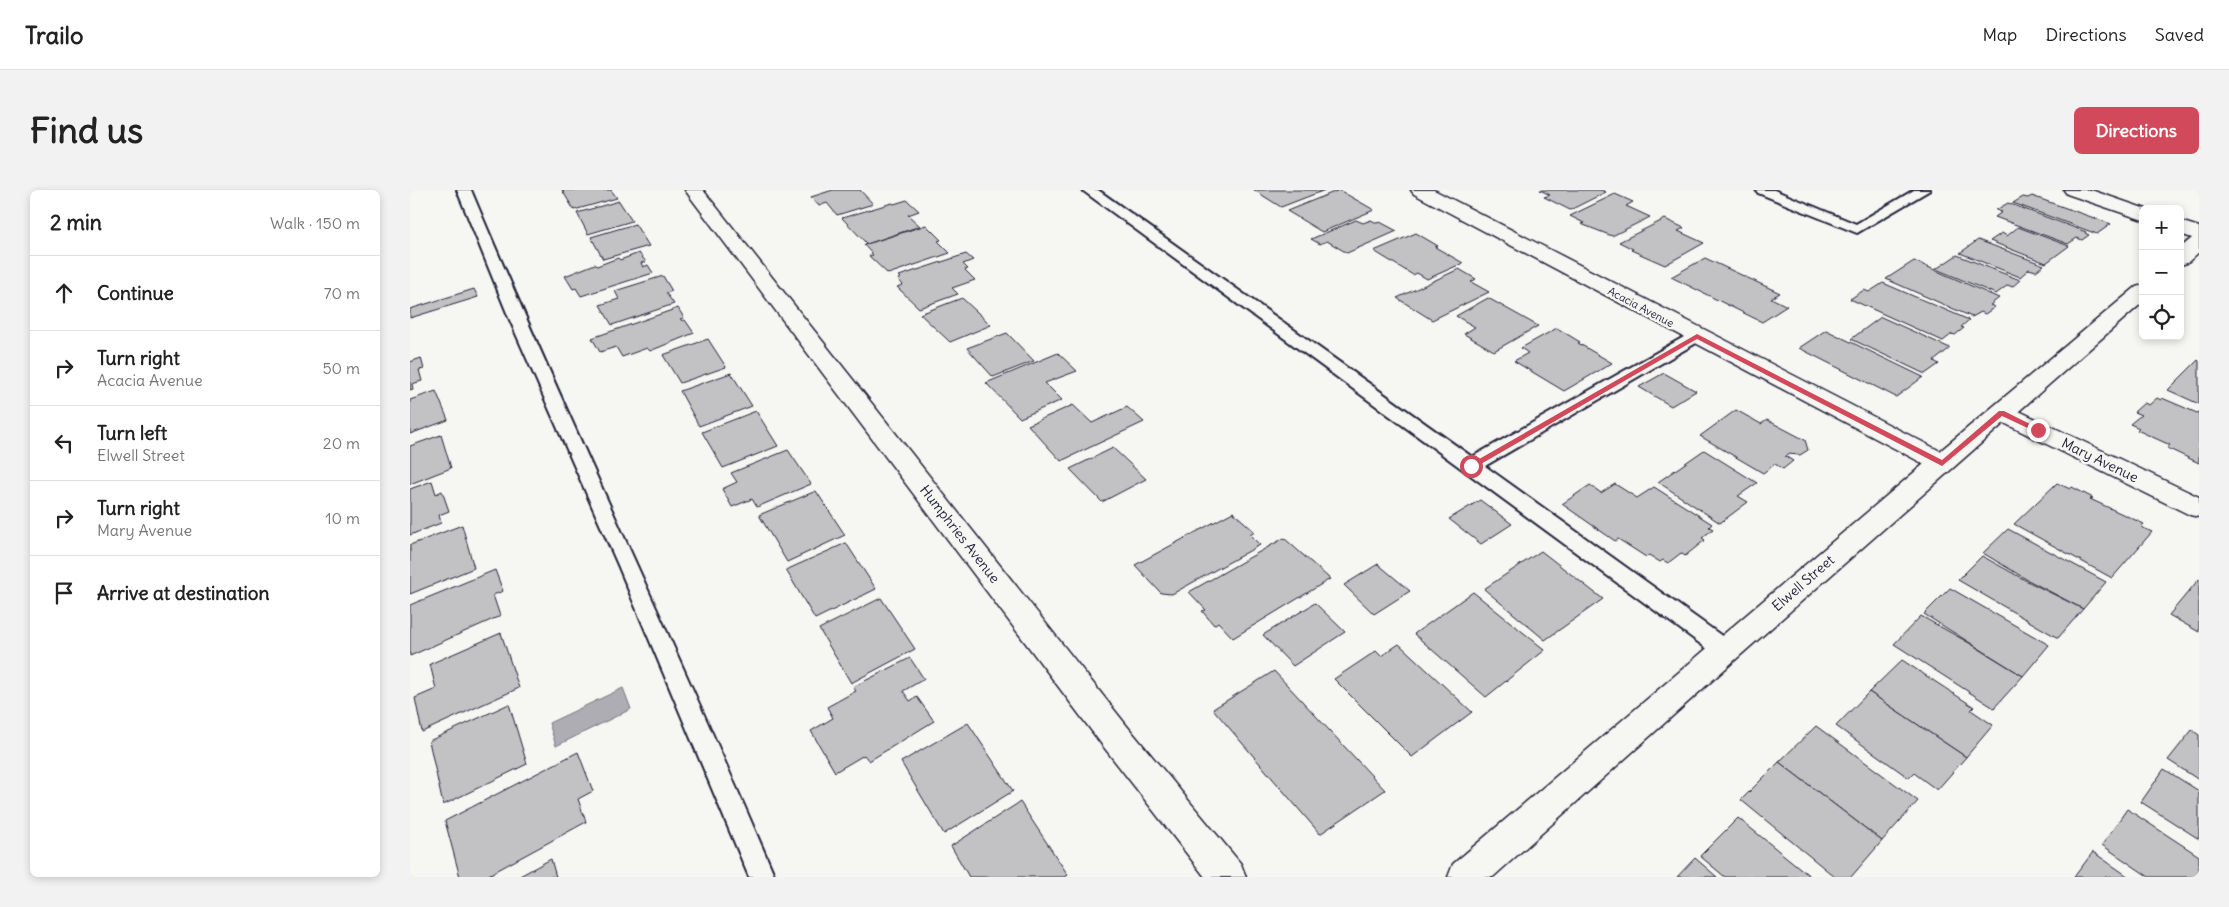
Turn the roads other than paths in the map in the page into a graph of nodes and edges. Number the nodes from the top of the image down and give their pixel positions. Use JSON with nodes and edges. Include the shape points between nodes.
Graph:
{"nodes":[{"id":1,"x":464,"y":190,"type":"edge"},
{"id":2,"x":694,"y":190,"type":"edge"},
{"id":3,"x":1089,"y":190,"type":"edge"},
{"id":4,"x":1420,"y":190,"type":"edge"},
{"id":5,"x":1763,"y":190,"type":"edge"},
{"id":6,"x":1923,"y":190,"type":"edge"},
{"id":7,"x":2073,"y":190,"type":"edge"},
{"id":8,"x":2139,"y":213,"type":"edge"},
{"id":9,"x":2184,"y":228,"type":"edge"},
{"id":10,"x":2199,"y":234,"type":"edge"},
{"id":11,"x":2199,"y":242,"type":"edge"},
{"id":12,"x":2184,"y":255,"type":"edge"},
{"id":13,"x":2139,"y":294,"type":"edge"},
{"id":14,"x":1697,"y":336,"type":"junction"},
{"id":15,"x":2001,"y":412,"type":"junction"},
{"id":16,"x":1942,"y":463,"type":"junction"},
{"id":17,"x":1471,"y":466,"type":"junction"},
{"id":18,"x":2199,"y":508,"type":"edge"},
{"id":19,"x":1725,"y":650,"type":"junction"},
{"id":20,"x":762,"y":877,"type":"edge"},
{"id":21,"x":1228,"y":877,"type":"edge"},
{"id":22,"x":1466,"y":877,"type":"edge"}],
"edges":[{"from":1,"to":20,"type":"lane"},
{"from":2,"to":21,"type":"street","name":"Humphries Avenue","via":[[1115,736]]},
{"from":3,"to":17,"type":"lane"},
{"from":4,"to":14,"type":"street","name":"Acacia Avenue"},
{"from":5,"to":6,"type":"lane","via":[[1857,229]]},
{"from":7,"to":8,"type":"street"},
{"from":9,"to":10,"type":"street"},
{"from":11,"to":12,"type":"street"},
{"from":13,"to":15,"type":"street","name":"Elwell Street"},
{"from":14,"to":16,"type":"street","name":"Acacia Avenue"},
{"from":14,"to":17,"type":"lane"},
{"from":15,"to":16,"type":"street","name":"Elwell Street"},
{"from":15,"to":18,"type":"street","name":"Mary Avenue"},
{"from":16,"to":19,"type":"street","name":"Elwell Street"},
{"from":17,"to":19,"type":"lane"},
{"from":19,"to":22,"type":"street","name":"Elwell Street"}]}
